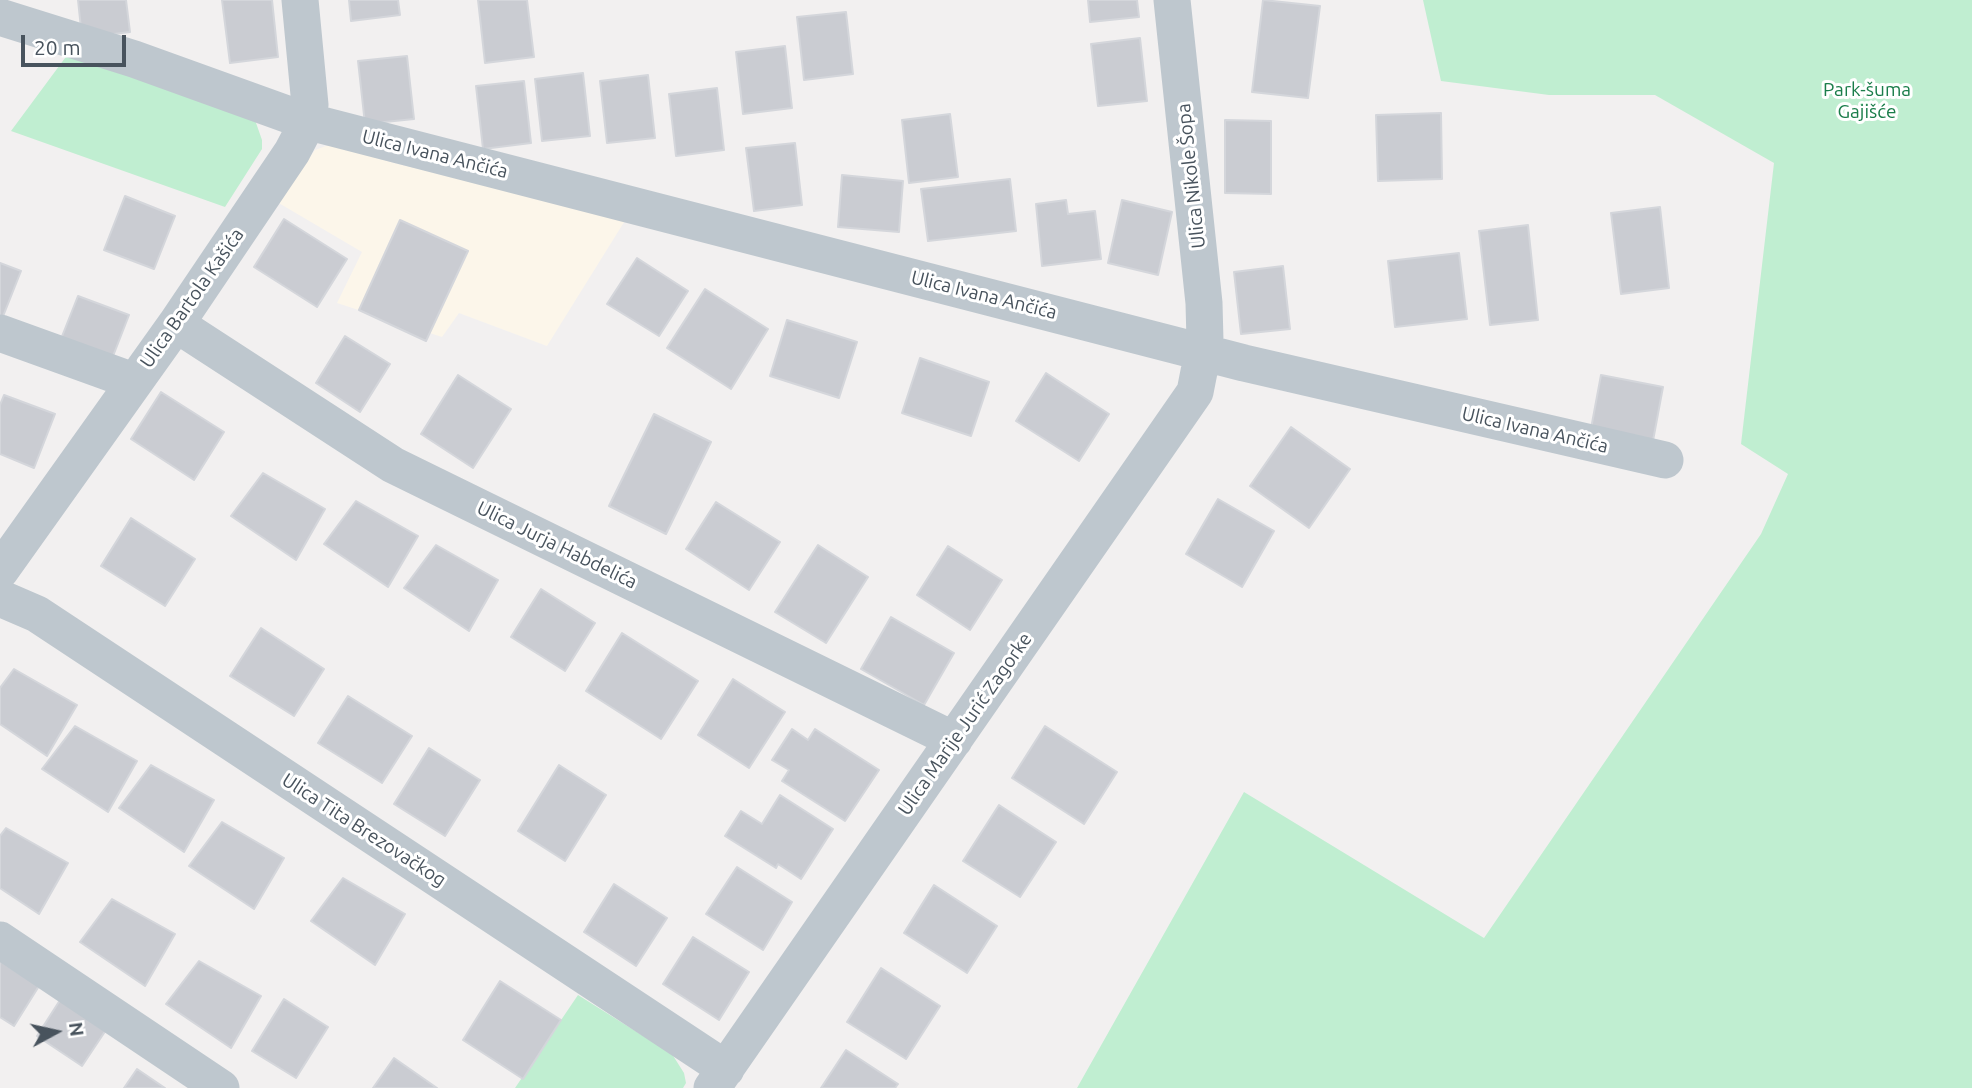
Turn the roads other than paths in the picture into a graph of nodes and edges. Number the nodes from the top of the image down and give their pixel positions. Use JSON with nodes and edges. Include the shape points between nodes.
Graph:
{"nodes":[{"id":1,"x":300,"y":0,"type":"edge"},
{"id":2,"x":1172,"y":0,"type":"edge"},
{"id":3,"x":0,"y":17,"type":"edge"},
{"id":4,"x":306,"y":121,"type":"junction"},
{"id":5,"x":176,"y":324,"type":"junction"},
{"id":6,"x":0,"y":333,"type":"edge"},
{"id":7,"x":1204,"y":353,"type":"junction"},
{"id":8,"x":133,"y":382,"type":"junction"},
{"id":9,"x":1665,"y":460,"type":"dead end"},
{"id":10,"x":0,"y":571,"type":"edge"},
{"id":11,"x":0,"y":598,"type":"edge"},
{"id":12,"x":954,"y":740,"type":"junction"},
{"id":13,"x":0,"y":940,"type":"edge"},
{"id":14,"x":719,"y":1078,"type":"edge"},
{"id":15,"x":221,"y":1088,"type":"edge"}],
"edges":[{"from":1,"to":4,"type":"street","name":"Ulica Bartola Kašića","via":[[310,105]]},
{"from":2,"to":7,"type":"street","name":"Ulica Nikole Šopa","via":[[1204,303]]},
{"from":3,"to":4,"type":"street","name":"Ulica Ivana Ančića"},
{"from":4,"to":5,"type":"street","name":"Ulica Bartola Kašića","via":[[292,152]]},
{"from":4,"to":7,"type":"street","name":"Ulica Ivana Ančića"},
{"from":5,"to":8,"type":"street","name":"Ulica Bartola Kašića"},
{"from":5,"to":12,"type":"street","name":"Ulica Jurja Habdelića","via":[[393,465]]},
{"from":6,"to":8,"type":"street"},
{"from":7,"to":9,"type":"street","name":"Ulica Ivana Ančića"},
{"from":7,"to":12,"type":"street","name":"Ulica Marije Jurić Zagorke","via":[[1195,392]]},
{"from":8,"to":10,"type":"street","name":"Ulica Bartola Kašića"},
{"from":11,"to":14,"type":"street","name":"Ulica Tita Brezovačkog","via":[[37,614]]},
{"from":12,"to":14,"type":"street","name":"Ulica Marije Jurić Zagorke"},
{"from":13,"to":15,"type":"street"}]}
